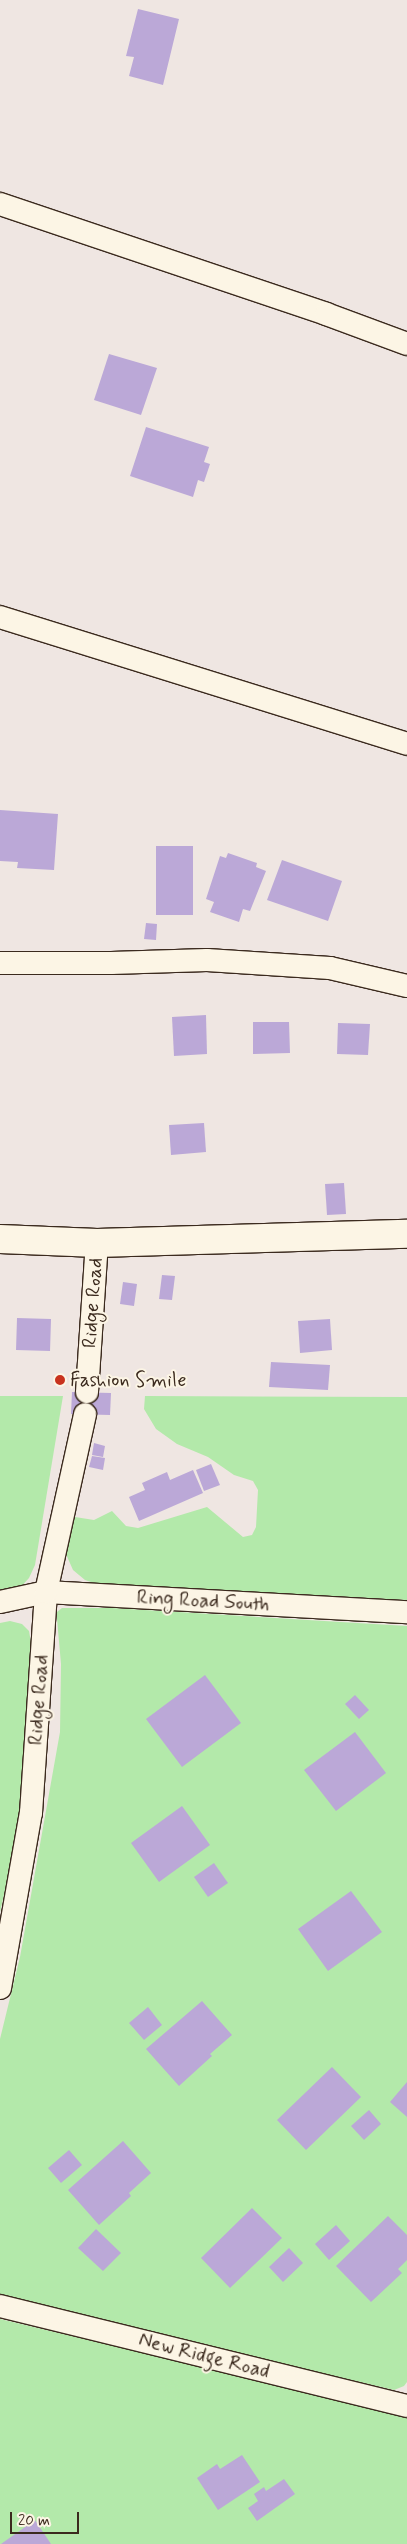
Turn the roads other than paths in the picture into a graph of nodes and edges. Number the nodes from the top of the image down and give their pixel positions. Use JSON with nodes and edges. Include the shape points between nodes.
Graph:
{"nodes":[{"id":1,"x":0,"y":204,"type":"edge"},
{"id":2,"x":407,"y":344,"type":"edge"},
{"id":3,"x":0,"y":617,"type":"edge"},
{"id":4,"x":407,"y":744,"type":"edge"},
{"id":5,"x":0,"y":963,"type":"edge"},
{"id":6,"x":407,"y":986,"type":"edge"},
{"id":7,"x":407,"y":1234,"type":"edge"},
{"id":8,"x":0,"y":1239,"type":"edge"},
{"id":9,"x":96,"y":1243,"type":"junction"},
{"id":10,"x":46,"y":1592,"type":"junction"},
{"id":11,"x":0,"y":1602,"type":"edge"},
{"id":12,"x":407,"y":1612,"type":"edge"},
{"id":13,"x":0,"y":1988,"type":"edge"},
{"id":14,"x":0,"y":2306,"type":"edge"},
{"id":15,"x":406,"y":2405,"type":"edge"}],
"edges":[{"from":1,"to":2,"type":"street"},
{"from":3,"to":4,"type":"street"},
{"from":5,"to":6,"type":"street","via":[[206,960],[330,968]]},
{"from":7,"to":9,"type":"street"},
{"from":8,"to":9,"type":"street"},
{"from":9,"to":10,"type":"street","name":"Ridge Road","via":[[86,1403]]},
{"from":10,"to":11,"type":"street","name":"Ring Road South"},
{"from":10,"to":12,"type":"street","name":"Ring Road South"},
{"from":10,"to":13,"type":"street","name":"Ridge Road","via":[[31,1813]]},
{"from":14,"to":15,"type":"street","name":"New Ridge Road"}]}
